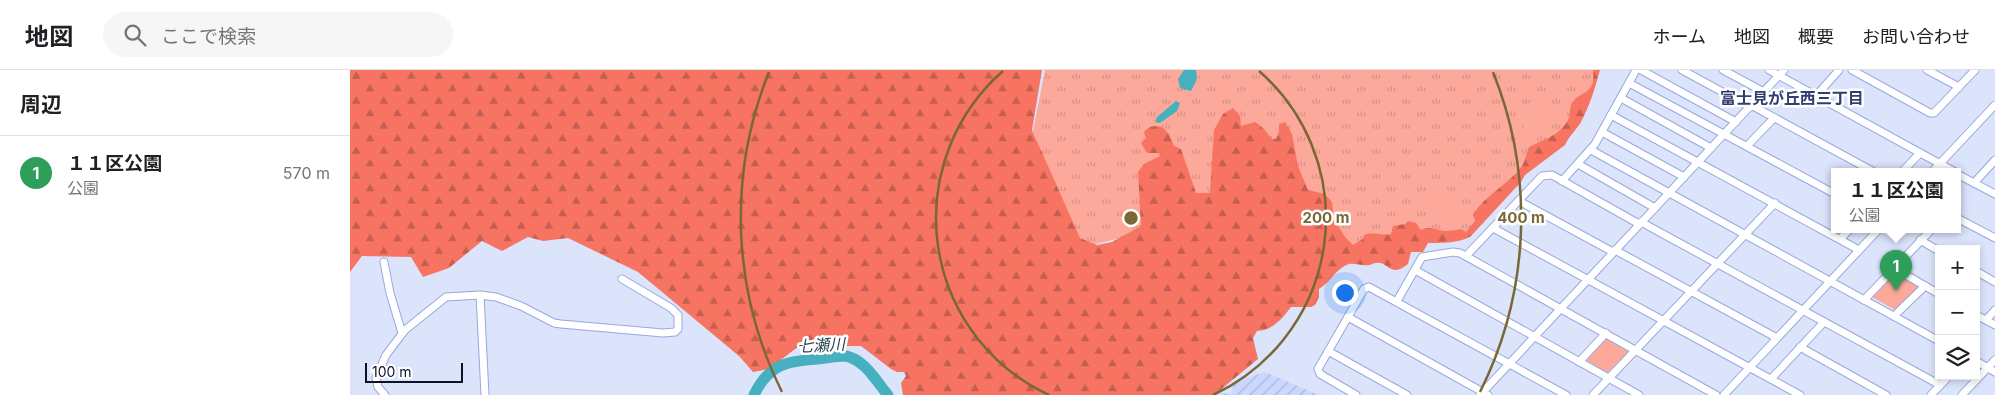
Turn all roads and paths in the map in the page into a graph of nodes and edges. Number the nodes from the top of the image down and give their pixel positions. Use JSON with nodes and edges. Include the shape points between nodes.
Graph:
{"nodes":[{"id":1,"x":1636,"y":70,"type":"edge"},
{"id":2,"x":1641,"y":70,"type":"edge"},
{"id":3,"x":1682,"y":70,"type":"edge"},
{"id":4,"x":1724,"y":70,"type":"edge"},
{"id":5,"x":1768,"y":70,"type":"edge"},
{"id":6,"x":1839,"y":70,"type":"edge"},
{"id":7,"x":1852,"y":70,"type":"edge"},
{"id":8,"x":1927,"y":70,"type":"edge"},
{"id":9,"x":1975,"y":70,"type":"edge"},
{"id":10,"x":1782,"y":73,"type":"edge"},
{"id":11,"x":1629,"y":83,"type":"junction"},
{"id":12,"x":1958,"y":87,"type":"junction"},
{"id":13,"x":1764,"y":92,"type":"junction"},
{"id":14,"x":1816,"y":96,"type":"junction"},
{"id":15,"x":1621,"y":98,"type":"junction"},
{"id":16,"x":1995,"y":104,"type":"edge"},
{"id":17,"x":1751,"y":106,"type":"junction"},
{"id":18,"x":1611,"y":115,"type":"junction"},
{"id":19,"x":1774,"y":118,"type":"junction"},
{"id":20,"x":1736,"y":122,"type":"junction"},
{"id":21,"x":1602,"y":132,"type":"junction"},
{"id":22,"x":1724,"y":134,"type":"junction"},
{"id":23,"x":1747,"y":146,"type":"junction"},
{"id":24,"x":1711,"y":148,"type":"junction"},
{"id":25,"x":1591,"y":150,"type":"junction"},
{"id":26,"x":1920,"y":153,"type":"junction"},
{"id":27,"x":1995,"y":160,"type":"edge"},
{"id":28,"x":1698,"y":162,"type":"junction"},
{"id":29,"x":1578,"y":164,"type":"junction"},
{"id":30,"x":1940,"y":164,"type":"junction"},
{"id":31,"x":1867,"y":168,"type":"edge"},
{"id":32,"x":1906,"y":168,"type":"edge"},
{"id":33,"x":1936,"y":168,"type":"edge"},
{"id":34,"x":1947,"y":168,"type":"edge"},
{"id":35,"x":1961,"y":176,"type":"edge"},
{"id":36,"x":1684,"y":177,"type":"junction"},
{"id":37,"x":1562,"y":181,"type":"junction"},
{"id":38,"x":1974,"y":183,"type":"junction"},
{"id":39,"x":1670,"y":192,"type":"junction"},
{"id":40,"x":1831,"y":192,"type":"edge"},
{"id":41,"x":1995,"y":194,"type":"edge"},
{"id":42,"x":1519,"y":201,"type":"junction"},
{"id":43,"x":1774,"y":203,"type":"junction"},
{"id":44,"x":1655,"y":208,"type":"junction"},
{"id":45,"x":1961,"y":220,"type":"edge"},
{"id":46,"x":1640,"y":223,"type":"junction"},
{"id":47,"x":1493,"y":228,"type":"junction"},
{"id":48,"x":1846,"y":233,"type":"edge"},
{"id":49,"x":1875,"y":233,"type":"edge"},
{"id":50,"x":1927,"y":233,"type":"edge"},
{"id":51,"x":1745,"y":234,"type":"junction"},
{"id":52,"x":1995,"y":238,"type":"edge"},
{"id":53,"x":1840,"y":239,"type":"junction"},
{"id":54,"x":1920,"y":240,"type":"junction"},
{"id":55,"x":1935,"y":249,"type":"edge"},
{"id":56,"x":1859,"y":250,"type":"junction"},
{"id":57,"x":1614,"y":251,"type":"junction"},
{"id":58,"x":1466,"y":256,"type":"junction"},
{"id":59,"x":384,"y":262,"type":"dead end"},
{"id":60,"x":1717,"y":264,"type":"junction"},
{"id":61,"x":1894,"y":268,"type":"junction"},
{"id":62,"x":1415,"y":270,"type":"junction"},
{"id":63,"x":1980,"y":274,"type":"edge"},
{"id":64,"x":1588,"y":279,"type":"junction"},
{"id":65,"x":622,"y":280,"type":"dead end"},
{"id":66,"x":1830,"y":281,"type":"junction"},
{"id":67,"x":1995,"y":282,"type":"edge"},
{"id":68,"x":1925,"y":286,"type":"junction"},
{"id":69,"x":1691,"y":291,"type":"junction"},
{"id":70,"x":1935,"y":292,"type":"edge"},
{"id":71,"x":480,"y":296,"type":"junction"},
{"id":72,"x":1864,"y":300,"type":"junction"},
{"id":73,"x":1397,"y":302,"type":"junction"},
{"id":74,"x":1561,"y":308,"type":"junction"},
{"id":75,"x":1803,"y":310,"type":"junction"},
{"id":76,"x":1995,"y":310,"type":"edge"},
{"id":77,"x":1894,"y":316,"type":"junction"},
{"id":78,"x":1980,"y":317,"type":"edge"},
{"id":79,"x":1348,"y":318,"type":"junction"},
{"id":80,"x":1664,"y":320,"type":"junction"},
{"id":81,"x":1986,"y":320,"type":"junction"},
{"id":82,"x":1824,"y":322,"type":"junction"},
{"id":83,"x":1995,"y":325,"type":"edge"},
{"id":84,"x":402,"y":333,"type":"junction"},
{"id":85,"x":1606,"y":333,"type":"junction"},
{"id":86,"x":1534,"y":336,"type":"junction"},
{"id":87,"x":1777,"y":338,"type":"junction"},
{"id":88,"x":1935,"y":339,"type":"edge"},
{"id":89,"x":1800,"y":347,"type":"junction"},
{"id":90,"x":1636,"y":350,"type":"junction"},
{"id":91,"x":1328,"y":351,"type":"junction"},
{"id":92,"x":1995,"y":360,"type":"edge"},
{"id":93,"x":1579,"y":362,"type":"junction"},
{"id":94,"x":1509,"y":363,"type":"junction"},
{"id":95,"x":1980,"y":363,"type":"edge"},
{"id":96,"x":1750,"y":367,"type":"junction"},
{"id":97,"x":1988,"y":368,"type":"junction"},
{"id":98,"x":1995,"y":372,"type":"edge"},
{"id":99,"x":1609,"y":378,"type":"junction"},
{"id":100,"x":1771,"y":379,"type":"junction"},
{"id":101,"x":1945,"y":380,"type":"edge"},
{"id":102,"x":1940,"y":386,"type":"junction"},
{"id":103,"x":1484,"y":394,"type":"edge"},
{"id":104,"x":385,"y":395,"type":"edge"},
{"id":105,"x":486,"y":395,"type":"edge"},
{"id":106,"x":1356,"y":395,"type":"edge"},
{"id":107,"x":1408,"y":395,"type":"edge"},
{"id":108,"x":1566,"y":395,"type":"edge"},
{"id":109,"x":1593,"y":395,"type":"edge"},
{"id":110,"x":1639,"y":395,"type":"edge"},
{"id":111,"x":1716,"y":395,"type":"edge"},
{"id":112,"x":1724,"y":395,"type":"edge"},
{"id":113,"x":1800,"y":395,"type":"edge"},
{"id":114,"x":1886,"y":395,"type":"edge"},
{"id":115,"x":1931,"y":395,"type":"edge"},
{"id":116,"x":1962,"y":395,"type":"edge"}],
"edges":[{"from":1,"to":11,"type":"street"},
{"from":2,"to":20,"type":"street"},
{"from":3,"to":17,"type":"street"},
{"from":4,"to":13,"type":"street"},
{"from":5,"to":10,"type":"street"},
{"from":6,"to":14,"type":"street"},
{"from":7,"to":12,"type":"street","via":[[1930,114]]},
{"from":8,"to":12,"type":"street"},
{"from":9,"to":12,"type":"street"},
{"from":10,"to":13,"type":"street"},
{"from":10,"to":14,"type":"street"},
{"from":11,"to":15,"type":"street"},
{"from":11,"to":22,"type":"street"},
{"from":13,"to":17,"type":"street"},
{"from":14,"to":26,"type":"street"},
{"from":15,"to":18,"type":"street"},
{"from":15,"to":24,"type":"street"},
{"from":16,"to":30,"type":"street"},
{"from":17,"to":19,"type":"street"},
{"from":17,"to":20,"type":"street"},
{"from":18,"to":21,"type":"street"},
{"from":18,"to":28,"type":"street"},
{"from":19,"to":23,"type":"street"},
{"from":19,"to":31,"type":"street"},
{"from":20,"to":22,"type":"street"},
{"from":21,"to":25,"type":"street"},
{"from":21,"to":36,"type":"street"},
{"from":22,"to":23,"type":"street"},
{"from":22,"to":24,"type":"street"},
{"from":23,"to":40,"type":"street"},
{"from":24,"to":28,"type":"street"},
{"from":25,"to":29,"type":"street"},
{"from":25,"to":39,"type":"street"},
{"from":26,"to":30,"type":"street"},
{"from":26,"to":32,"type":"street"},
{"from":27,"to":38,"type":"street"},
{"from":28,"to":36,"type":"street"},
{"from":28,"to":43,"type":"street"},
{"from":29,"to":37,"type":"street"},
{"from":29,"to":44,"type":"street"},
{"from":30,"to":33,"type":"street"},
{"from":30,"to":34,"type":"street"},
{"from":35,"to":38,"type":"street"},
{"from":36,"to":39,"type":"street"},
{"from":37,"to":42,"type":"street","via":[[1552,175],[1542,176]]},
{"from":37,"to":46,"type":"street"},
{"from":38,"to":41,"type":"street"},
{"from":39,"to":44,"type":"street"},
{"from":39,"to":51,"type":"street"},
{"from":42,"to":47,"type":"street"},
{"from":42,"to":57,"type":"street"},
{"from":43,"to":51,"type":"street"},
{"from":43,"to":53,"type":"street"},
{"from":44,"to":46,"type":"street"},
{"from":45,"to":52,"type":"street"},
{"from":46,"to":57,"type":"street"},
{"from":46,"to":60,"type":"street"},
{"from":47,"to":58,"type":"street"},
{"from":47,"to":64,"type":"street"},
{"from":48,"to":53,"type":"street"},
{"from":49,"to":56,"type":"street"},
{"from":50,"to":54,"type":"street"},
{"from":51,"to":60,"type":"street"},
{"from":51,"to":66,"type":"street"},
{"from":53,"to":56,"type":"street"},
{"from":54,"to":55,"type":"street"},
{"from":54,"to":61,"type":"street"},
{"from":56,"to":66,"type":"street"},
{"from":57,"to":64,"type":"street"},
{"from":57,"to":69,"type":"street"},
{"from":58,"to":62,"type":"street","via":[[1453,252],[1425,256]]},
{"from":58,"to":74,"type":"street"},
{"from":59,"to":84,"type":"street"},
{"from":60,"to":69,"type":"street"},
{"from":60,"to":75,"type":"street"},
{"from":61,"to":68,"type":"street"},
{"from":61,"to":72,"type":"street"},
{"from":62,"to":73,"type":"street"},
{"from":62,"to":86,"type":"street"},
{"from":63,"to":67,"type":"street"},
{"from":64,"to":74,"type":"street"},
{"from":64,"to":80,"type":"street"},
{"from":65,"to":71,"type":"street","via":[[670,308],[678,316],[678,329],[663,333],[554,323],[508,300]]},
{"from":66,"to":72,"type":"street"},
{"from":66,"to":75,"type":"street"},
{"from":68,"to":70,"type":"street"},
{"from":68,"to":77,"type":"street"},
{"from":69,"to":80,"type":"street"},
{"from":69,"to":87,"type":"street"},
{"from":71,"to":84,"type":"street","via":[[446,297]]},
{"from":71,"to":105,"type":"street"},
{"from":72,"to":77,"type":"street"},
{"from":73,"to":79,"type":"street","via":[[1366,287]]},
{"from":73,"to":94,"type":"street"},
{"from":74,"to":85,"type":"street"},
{"from":74,"to":86,"type":"street"},
{"from":75,"to":82,"type":"street"},
{"from":75,"to":87,"type":"street"},
{"from":76,"to":81,"type":"street"},
{"from":77,"to":88,"type":"street"},
{"from":78,"to":81,"type":"street"},
{"from":79,"to":91,"type":"street"},
{"from":79,"to":103,"type":"street"},
{"from":80,"to":90,"type":"street"},
{"from":80,"to":96,"type":"street"},
{"from":81,"to":83,"type":"street"},
{"from":82,"to":89,"type":"street"},
{"from":82,"to":102,"type":"street"},
{"from":84,"to":104,"type":"street","via":[[386,355],[376,378]]},
{"from":85,"to":90,"type":"street"},
{"from":85,"to":93,"type":"street"},
{"from":86,"to":93,"type":"street"},
{"from":86,"to":94,"type":"street"},
{"from":87,"to":96,"type":"street"},
{"from":89,"to":100,"type":"street"},
{"from":89,"to":114,"type":"street"},
{"from":90,"to":99,"type":"street"},
{"from":90,"to":111,"type":"street"},
{"from":91,"to":106,"type":"street","via":[[1318,371]]},
{"from":91,"to":107,"type":"street"},
{"from":92,"to":97,"type":"street"},
{"from":93,"to":99,"type":"street"},
{"from":94,"to":103,"type":"street"},
{"from":94,"to":108,"type":"street"},
{"from":95,"to":97,"type":"street"},
{"from":96,"to":100,"type":"street"},
{"from":96,"to":112,"type":"street"},
{"from":97,"to":98,"type":"street"},
{"from":97,"to":116,"type":"street"},
{"from":99,"to":109,"type":"street"},
{"from":99,"to":110,"type":"street"},
{"from":100,"to":113,"type":"street"},
{"from":101,"to":102,"type":"street"},
{"from":102,"to":115,"type":"street"}]}
